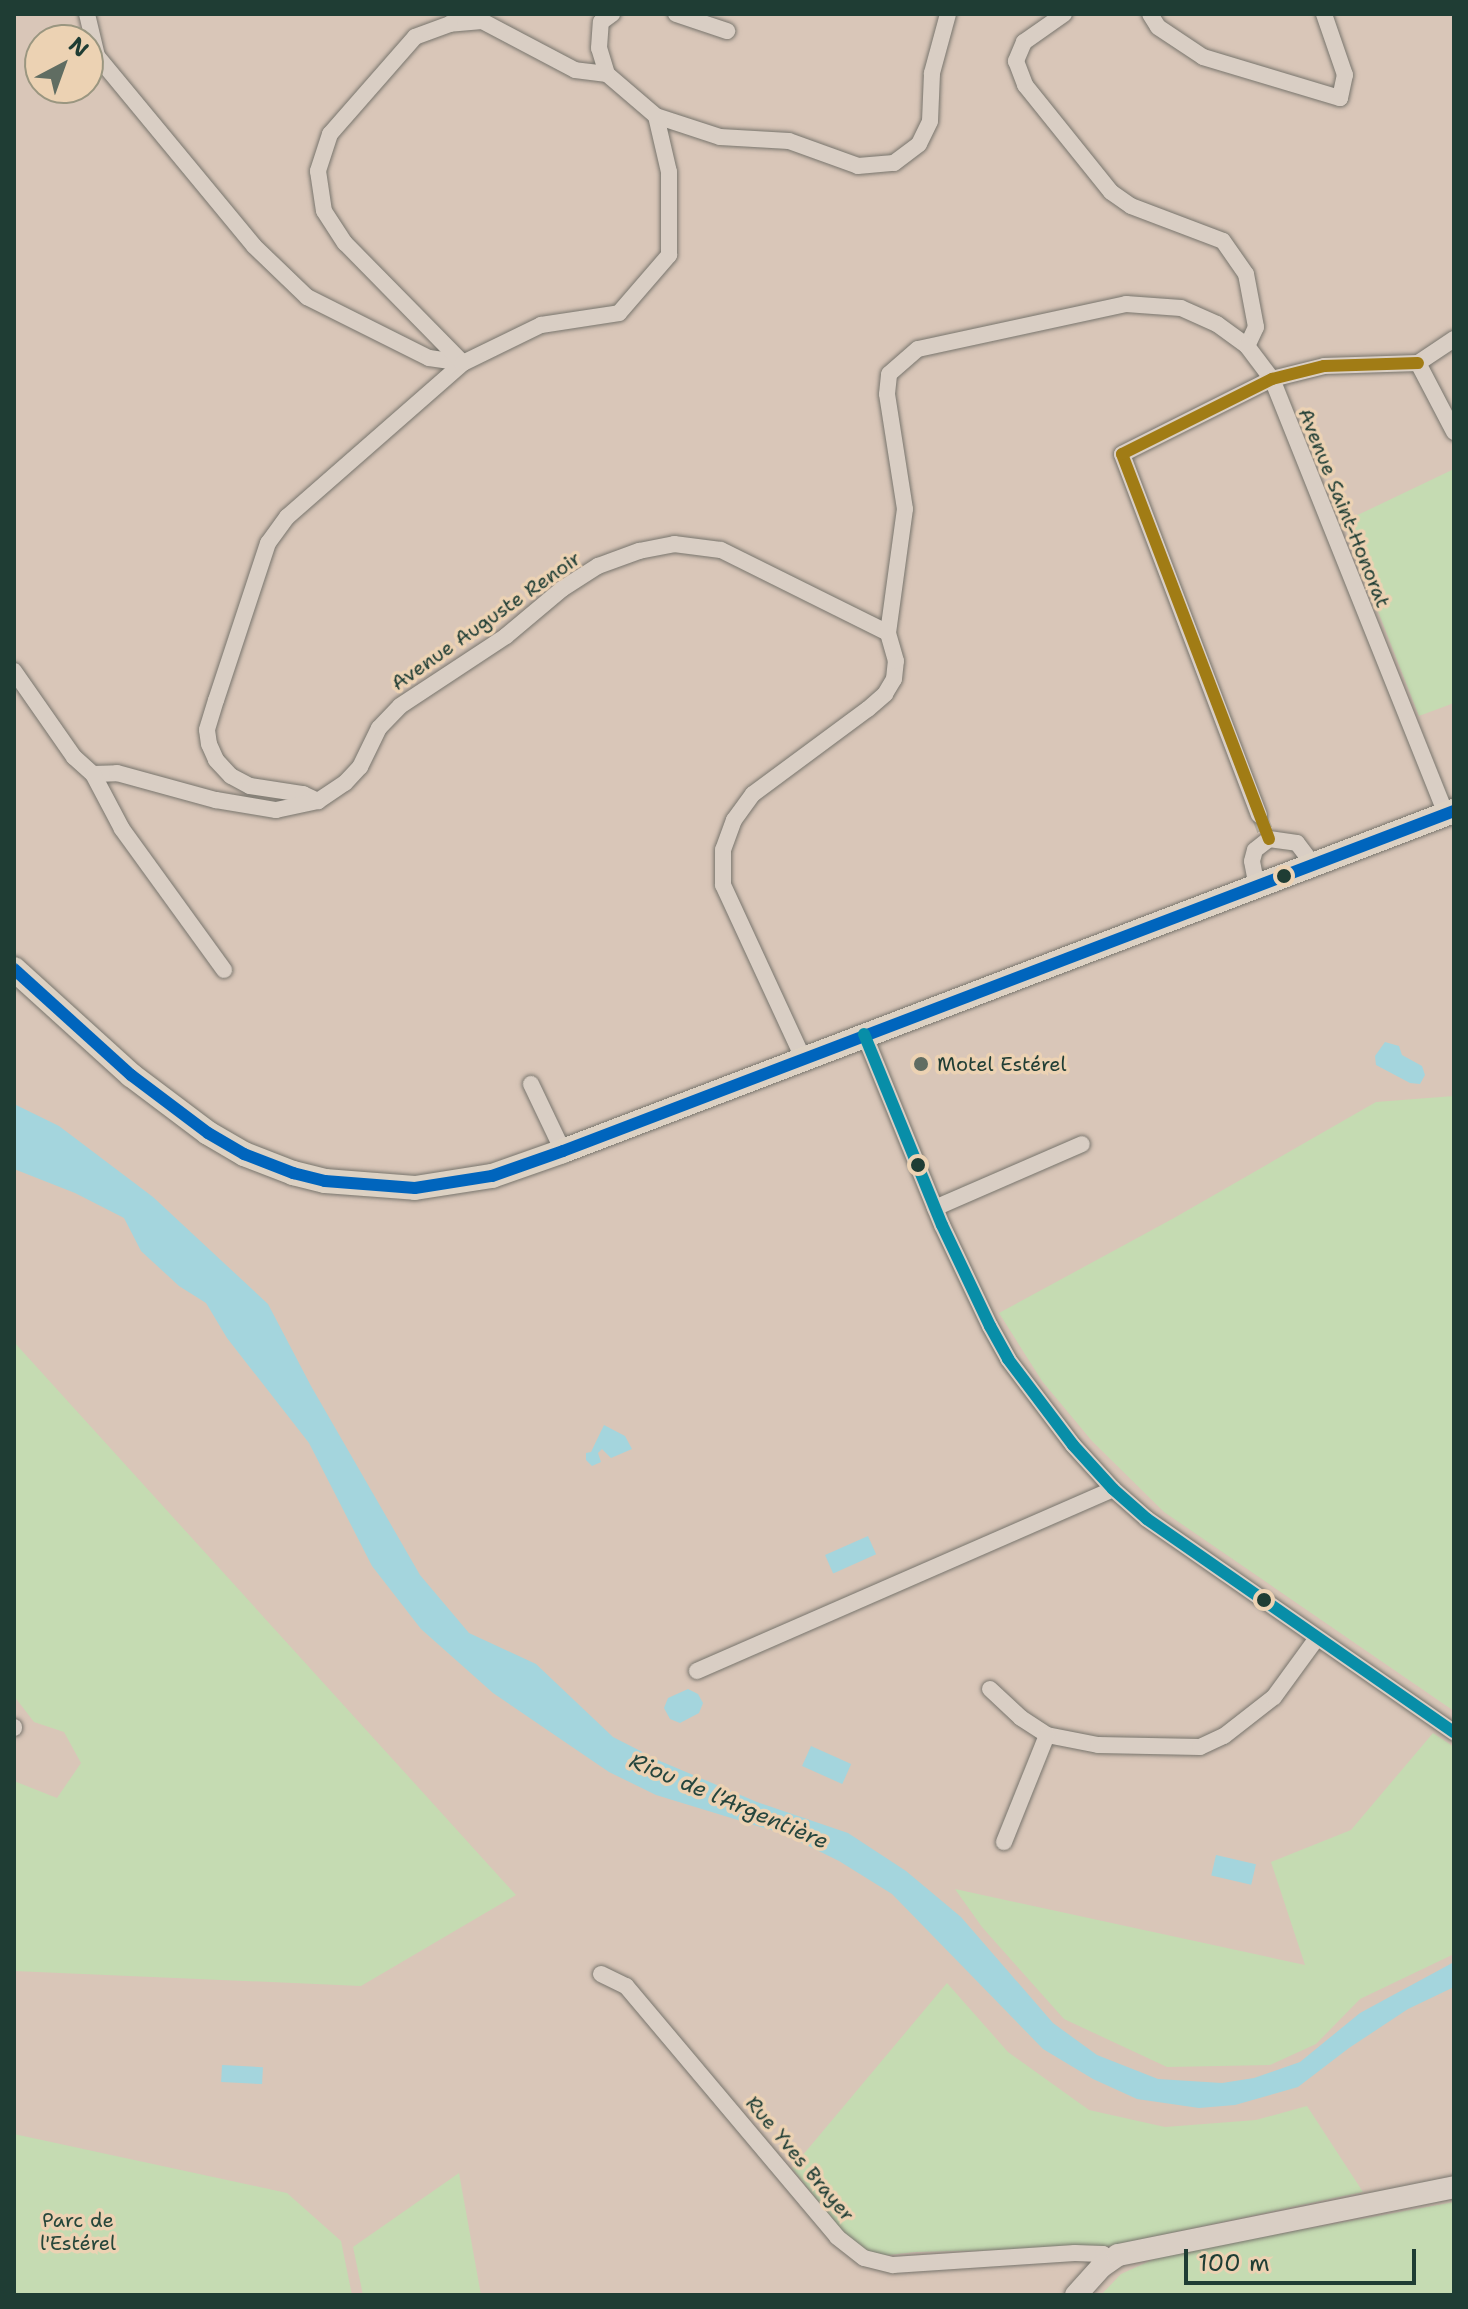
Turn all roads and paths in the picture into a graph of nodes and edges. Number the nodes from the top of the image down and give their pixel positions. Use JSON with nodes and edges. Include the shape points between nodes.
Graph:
{"nodes":[{"id":1,"x":87,"y":14,"type":"edge"},
{"id":2,"x":612,"y":14,"type":"edge"},
{"id":3,"x":676,"y":14,"type":"edge"},
{"id":4,"x":948,"y":14,"type":"edge"},
{"id":5,"x":1064,"y":14,"type":"edge"},
{"id":6,"x":1150,"y":14,"type":"edge"},
{"id":7,"x":1324,"y":14,"type":"edge"},
{"id":8,"x":727,"y":31,"type":"dead end"},
{"id":9,"x":607,"y":74,"type":"junction"},
{"id":10,"x":656,"y":116,"type":"junction"},
{"id":11,"x":1454,"y":339,"type":"edge"},
{"id":12,"x":1247,"y":346,"type":"junction"},
{"id":13,"x":463,"y":363,"type":"junction"},
{"id":14,"x":1418,"y":363,"type":"junction"},
{"id":15,"x":1272,"y":379,"type":"junction"},
{"id":16,"x":1454,"y":432,"type":"edge"},
{"id":17,"x":888,"y":633,"type":"junction"},
{"id":18,"x":14,"y":671,"type":"edge"},
{"id":19,"x":93,"y":774,"type":"junction"},
{"id":20,"x":318,"y":801,"type":"junction"},
{"id":21,"x":1450,"y":812,"type":"edge"},
{"id":22,"x":1264,"y":828,"type":"junction"},
{"id":23,"x":1313,"y":864,"type":"junction"},
{"id":24,"x":1257,"y":887,"type":"junction"},
{"id":25,"x":14,"y":969,"type":"edge"},
{"id":26,"x":224,"y":970,"type":"dead end"},
{"id":27,"x":864,"y":1034,"type":"junction"},
{"id":28,"x":803,"y":1058,"type":"junction"},
{"id":29,"x":531,"y":1084,"type":"dead end"},
{"id":30,"x":1082,"y":1144,"type":"dead end"},
{"id":31,"x":563,"y":1151,"type":"junction"},
{"id":32,"x":935,"y":1208,"type":"junction"},
{"id":33,"x":1113,"y":1489,"type":"junction"},
{"id":34,"x":1317,"y":1638,"type":"junction"},
{"id":35,"x":697,"y":1671,"type":"dead end"},
{"id":36,"x":990,"y":1689,"type":"dead end"},
{"id":37,"x":1454,"y":1732,"type":"edge"},
{"id":38,"x":1047,"y":1735,"type":"junction"},
{"id":39,"x":1004,"y":1842,"type":"dead end"},
{"id":40,"x":601,"y":1974,"type":"dead end"},
{"id":41,"x":1454,"y":2187,"type":"edge"},
{"id":42,"x":837,"y":2237,"type":"junction"},
{"id":43,"x":818,"y":2243,"type":"dead end"},
{"id":44,"x":1111,"y":2259,"type":"junction"},
{"id":45,"x":1076,"y":2295,"type":"edge"}],
"edges":[{"from":1,"to":13,"type":"street","via":[[97,56],[254,246],[307,297],[429,358]]},
{"from":2,"to":9,"type":"street","via":[[601,22],[599,48]]},
{"from":3,"to":8,"type":"street"},
{"from":4,"to":10,"type":"street","via":[[932,73],[930,121],[919,144],[894,163],[858,166],[789,141],[720,137]]},
{"from":5,"to":12,"type":"street","via":[[1024,42],[1016,61],[1025,85],[1111,192],[1131,206],[1223,241],[1246,274],[1256,327]]},
{"from":6,"to":7,"type":"street","via":[[1158,27],[1203,57],[1340,98],[1345,75]]},
{"from":9,"to":10,"type":"street"},
{"from":9,"to":13,"type":"street","via":[[575,70],[482,21],[450,24],[415,37],[330,134],[318,171],[324,211],[345,243]]},
{"from":10,"to":13,"type":"street","via":[[669,172],[669,255],[619,313],[541,325]]},
{"from":11,"to":14,"type":"street"},
{"from":12,"to":15,"type":"street","name":"Avenue Saint-Honorat"},
{"from":12,"to":17,"type":"street","name":"Avenue Saint-Honorat","via":[[1217,324],[1181,308],[1126,304],[918,349],[905,359],[889,374],[887,394],[905,509]]},
{"from":13,"to":20,"type":"street","via":[[287,517],[268,543],[207,730],[216,760],[231,776],[250,786]]},
{"from":14,"to":15,"type":"street","via":[[1324,366]]},
{"from":14,"to":16,"type":"street"},
{"from":15,"to":21,"type":"street","name":"Avenue Saint-Honorat"},
{"from":15,"to":22,"type":"street","via":[[1122,454]]},
{"from":17,"to":20,"type":"street","name":"Avenue Auguste Renoir","via":[[721,550],[674,544],[639,551],[598,566],[562,589],[506,636],[400,706],[379,728],[360,767]]},
{"from":17,"to":28,"type":"street","via":[[896,661],[885,694],[753,794],[734,820],[723,850],[723,885]]},
{"from":18,"to":19,"type":"street","via":[[74,757]]},
{"from":19,"to":20,"type":"street","via":[[117,773],[276,810]]},
{"from":19,"to":26,"type":"street","via":[[122,829]]},
{"from":21,"to":23,"type":"main road"},
{"from":22,"to":23,"type":"street","via":[[1297,843]]},
{"from":22,"to":24,"type":"street","via":[[1252,861]]},
{"from":23,"to":24,"type":"main road"},
{"from":24,"to":27,"type":"main road"},
{"from":25,"to":31,"type":"main road","via":[[177,1111],[244,1154],[293,1173],[362,1187],[415,1188],[492,1176]]},
{"from":27,"to":28,"type":"main road"},
{"from":27,"to":32,"type":"street"},
{"from":28,"to":31,"type":"main road"},
{"from":29,"to":31,"type":"street"},
{"from":30,"to":32,"type":"street"},
{"from":32,"to":33,"type":"street","via":[[1008,1359]]},
{"from":33,"to":34,"type":"street","via":[[1178,1542]]},
{"from":33,"to":35,"type":"street"},
{"from":34,"to":37,"type":"street"},
{"from":34,"to":38,"type":"street","via":[[1274,1697],[1224,1736],[1200,1747],[1098,1745]]},
{"from":36,"to":38,"type":"street"},
{"from":38,"to":39,"type":"street"},
{"from":40,"to":42,"type":"street","name":"Rue Yves Brayer","via":[[626,1986]]},
{"from":41,"to":44,"type":"main road","via":[[1205,2235]]},
{"from":42,"to":43,"type":"street"},
{"from":42,"to":44,"type":"street","name":"Rue Yves Brayer","via":[[872,2263],[893,2265],[1075,2253]]},
{"from":44,"to":45,"type":"main road"}]}
